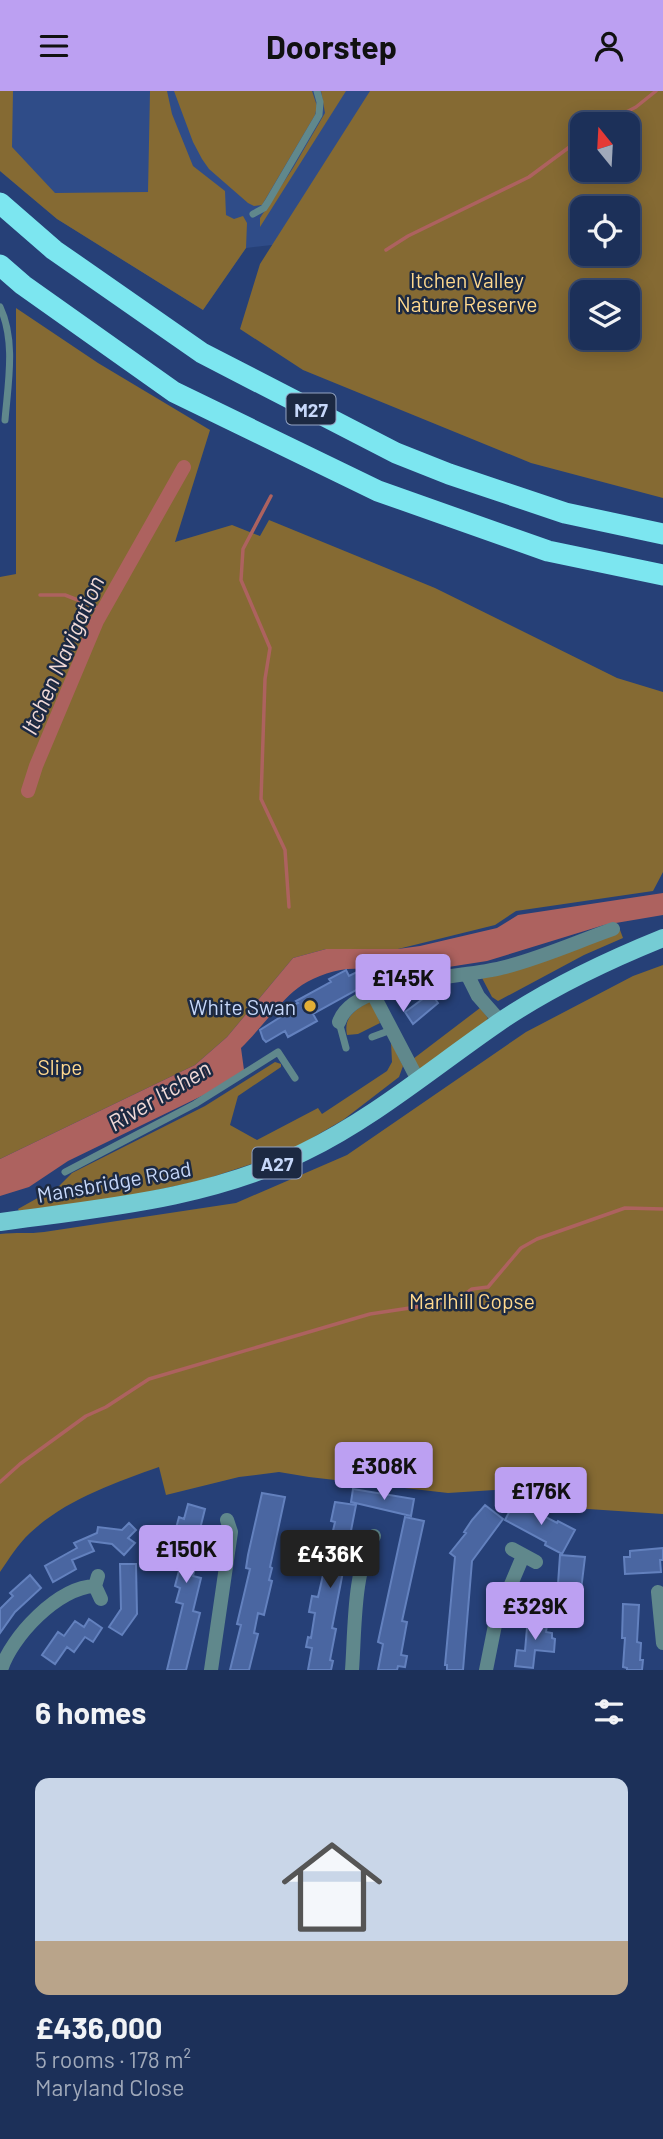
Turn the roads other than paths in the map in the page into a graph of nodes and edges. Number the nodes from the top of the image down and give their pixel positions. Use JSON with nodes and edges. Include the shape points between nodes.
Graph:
{"nodes":[{"id":1,"x":317,"y":91,"type":"edge"},
{"id":2,"x":0,"y":203,"type":"edge"},
{"id":3,"x":253,"y":213,"type":"dead end"},
{"id":4,"x":0,"y":265,"type":"edge"},
{"id":5,"x":0,"y":307,"type":"edge"},
{"id":6,"x":3,"y":327,"type":"edge"},
{"id":7,"x":5,"y":420,"type":"dead end"},
{"id":8,"x":663,"y":534,"type":"edge"},
{"id":9,"x":663,"y":575,"type":"edge"},
{"id":10,"x":613,"y":929,"type":"dead end"},
{"id":11,"x":663,"y":938,"type":"edge"},
{"id":12,"x":467,"y":974,"type":"junction"},
{"id":13,"x":373,"y":994,"type":"junction"},
{"id":14,"x":500,"y":1021,"type":"junction"},
{"id":15,"x":339,"y":1022,"type":"joint"},
{"id":16,"x":391,"y":1030,"type":"junction"},
{"id":17,"x":372,"y":1037,"type":"dead end"},
{"id":18,"x":346,"y":1048,"type":"dead end"},
{"id":19,"x":295,"y":1078,"type":"dead end"},
{"id":20,"x":418,"y":1080,"type":"junction"},
{"id":21,"x":65,"y":1172,"type":"dead end"},
{"id":22,"x":0,"y":1222,"type":"edge"},
{"id":23,"x":228,"y":1520,"type":"dead end"},
{"id":24,"x":374,"y":1536,"type":"dead end"},
{"id":25,"x":524,"y":1555,"type":"dead end"},
{"id":26,"x":98,"y":1587,"type":"dead end"},
{"id":27,"x":655,"y":1592,"type":"edge"},
{"id":28,"x":663,"y":1643,"type":"edge"},
{"id":29,"x":1,"y":1670,"type":"edge"},
{"id":30,"x":211,"y":1670,"type":"edge"},
{"id":31,"x":352,"y":1670,"type":"edge"},
{"id":32,"x":486,"y":1670,"type":"edge"}],
"edges":[{"from":1,"to":3,"type":"lane","via":[[319,115],[264,208]]},
{"from":2,"to":8,"type":"highway","number":"M27","via":[[54,250],[202,353],[396,453],[565,513]]},
{"from":4,"to":9,"type":"highway","number":"M27","via":[[174,392],[378,491],[548,551]]},
{"from":5,"to":6,"type":"lane"},
{"from":6,"to":7,"type":"lane","via":[[9,366]]},
{"from":10,"to":12,"type":"street","via":[[527,961]]},
{"from":11,"to":14,"type":"main road","name":"Mansbridge Road","number":"A27","via":[[592,969]]},
{"from":12,"to":13,"type":"street","via":[[424,979]]},
{"from":12,"to":14,"type":"street","via":[[478,996]]},
{"from":13,"to":15,"type":"street","via":[[345,1010]]},
{"from":13,"to":16,"type":"street"},
{"from":14,"to":20,"type":"main road","name":"Mansbridge Road","number":"A27"},
{"from":15,"to":18,"type":"lane"},
{"from":16,"to":17,"type":"lane"},
{"from":16,"to":20,"type":"street"},
{"from":19,"to":21,"type":"lane","via":[[278,1052],[195,1104]]},
{"from":20,"to":22,"type":"main road","name":"Mansbridge Road","number":"A27","via":[[372,1114],[313,1148],[219,1184],[125,1206]]},
{"from":23,"to":30,"type":"street","via":[[231,1532]]},
{"from":24,"to":31,"type":"street","via":[[366,1549],[360,1583]]},
{"from":25,"to":32,"type":"street","via":[[496,1620]]},
{"from":26,"to":29,"type":"street","via":[[76,1590],[45,1610],[23,1633]]},
{"from":27,"to":28,"type":"street"}]}
